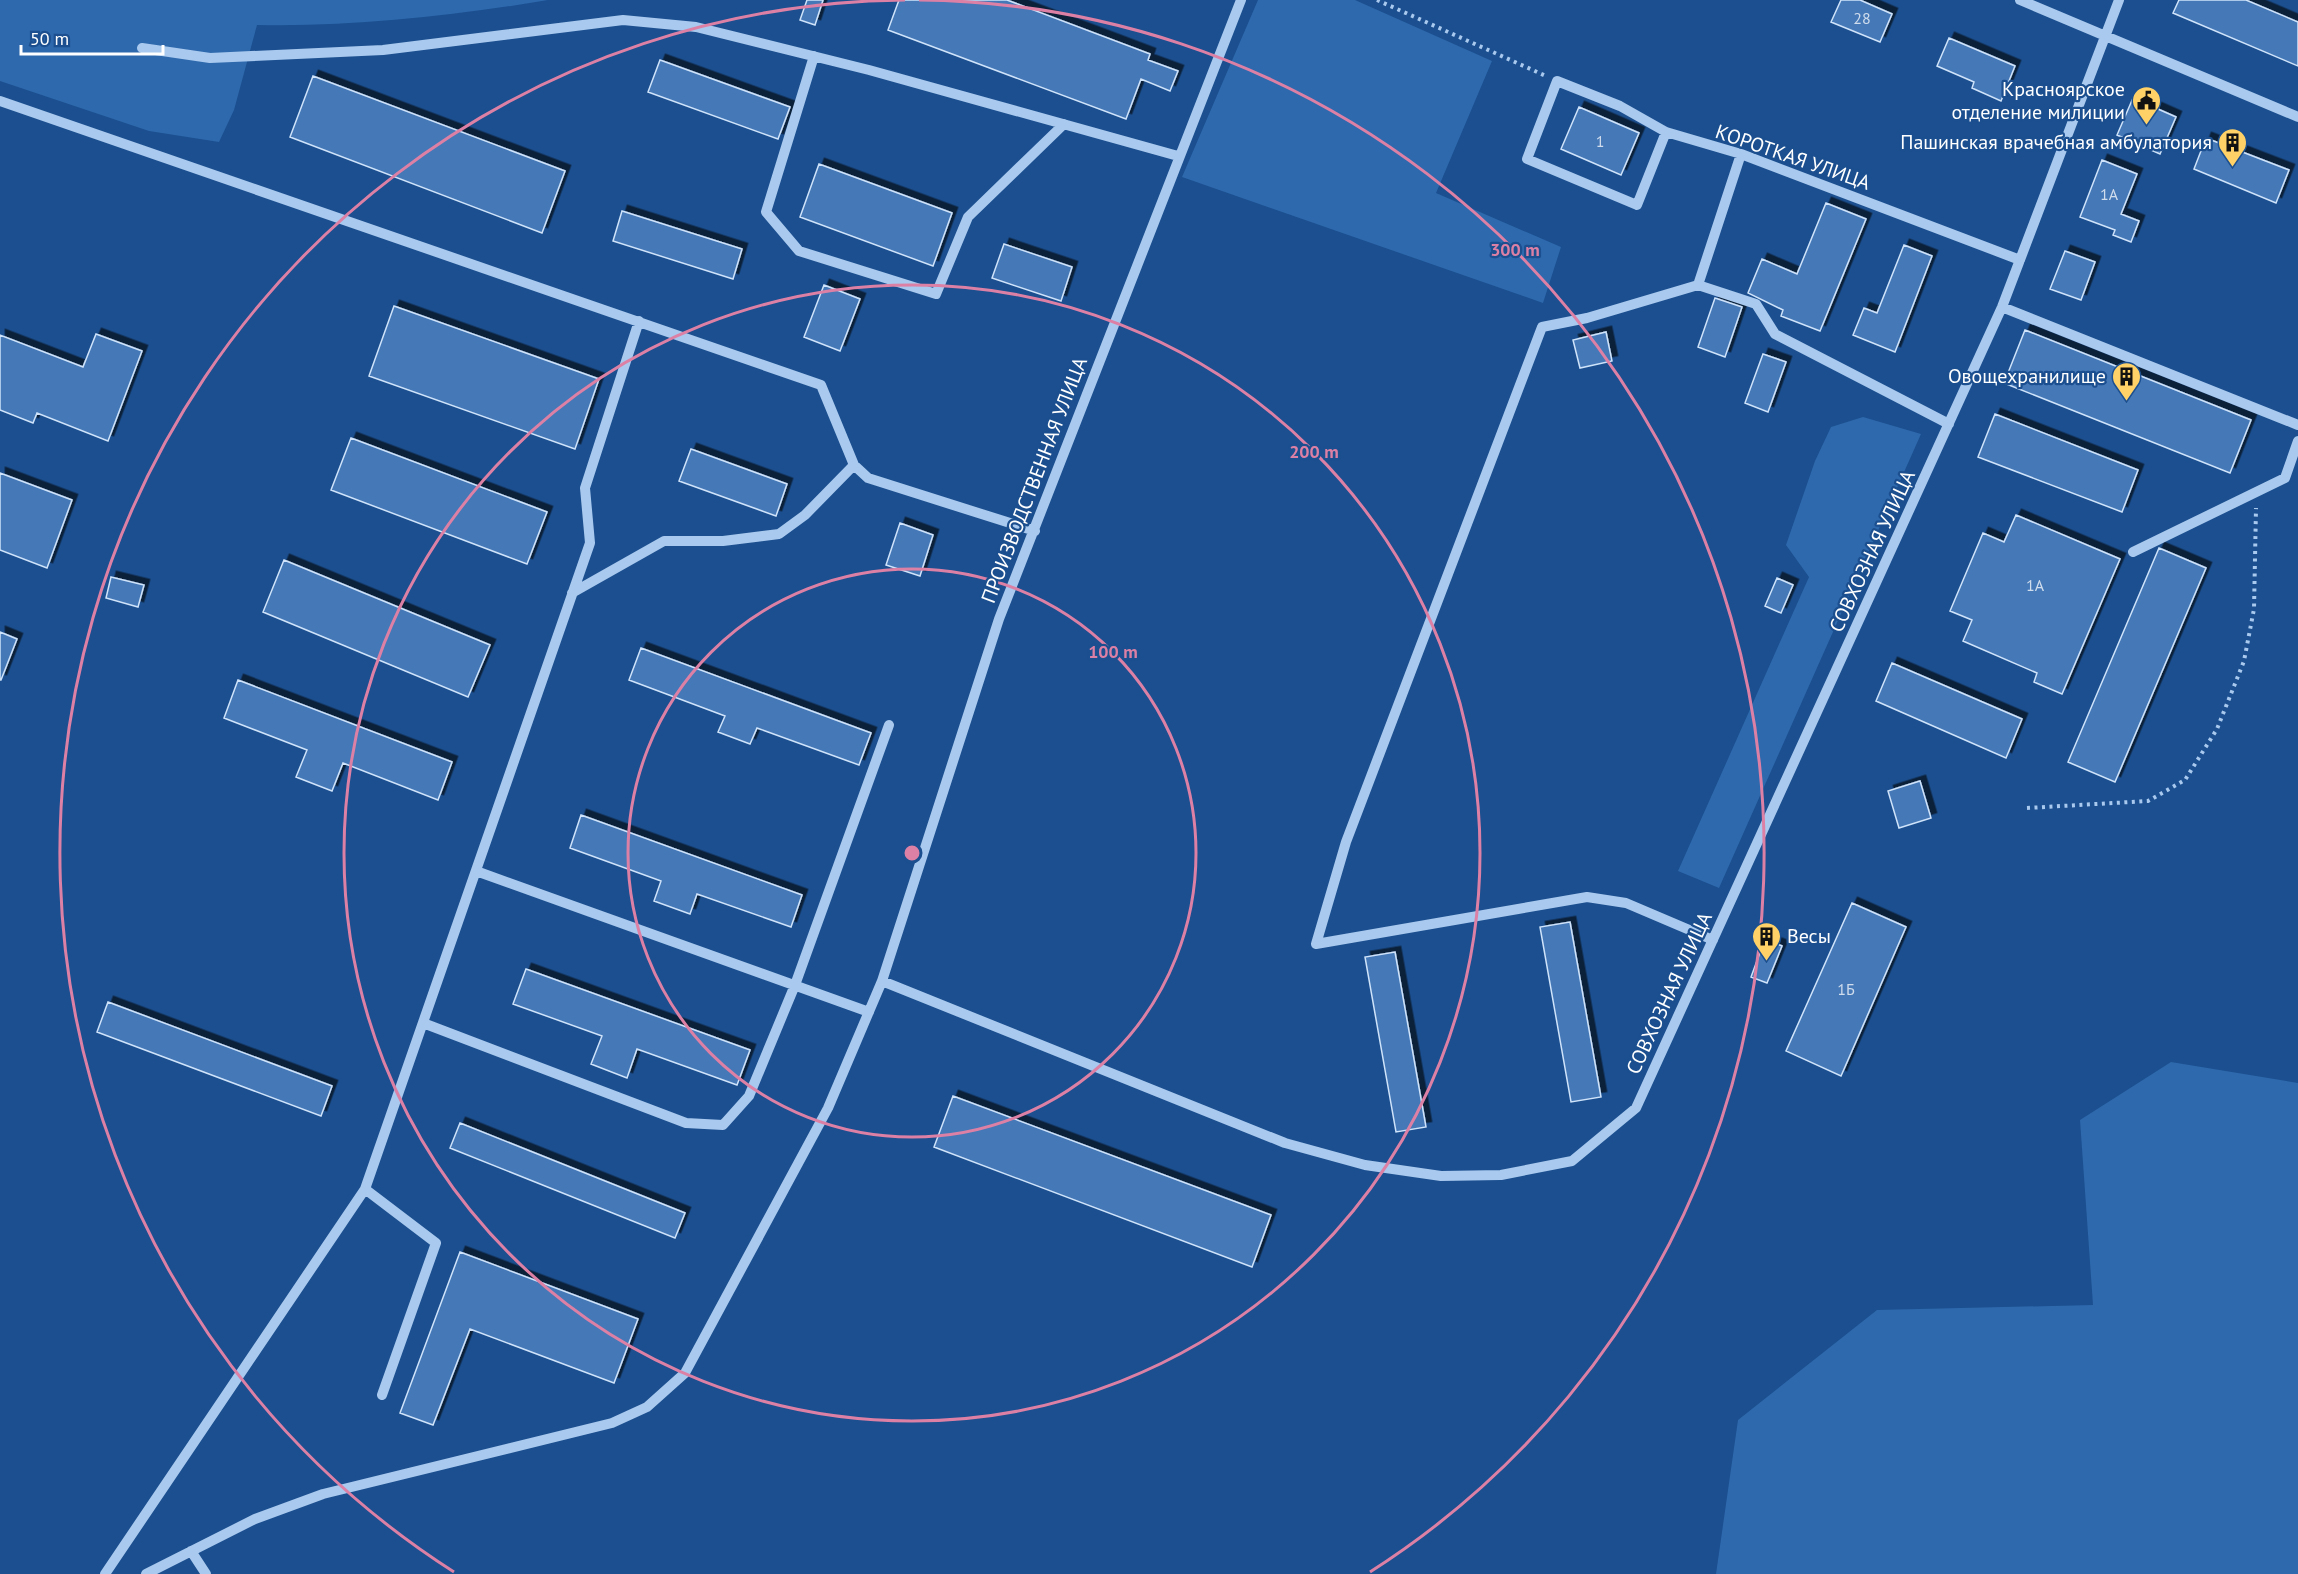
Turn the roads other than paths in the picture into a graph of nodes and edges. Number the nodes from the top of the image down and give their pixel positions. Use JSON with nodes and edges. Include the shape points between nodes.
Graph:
{"nodes":[{"id":1,"x":1241,"y":0,"type":"edge"},
{"id":2,"x":2020,"y":0,"type":"edge"},
{"id":3,"x":2119,"y":0,"type":"edge"},
{"id":4,"x":2105,"y":36,"type":"junction"},
{"id":5,"x":142,"y":48,"type":"dead end"},
{"id":6,"x":814,"y":56,"type":"junction"},
{"id":7,"x":0,"y":101,"type":"edge"},
{"id":8,"x":2298,"y":117,"type":"edge"},
{"id":9,"x":1064,"y":124,"type":"junction"},
{"id":10,"x":1666,"y":132,"type":"junction"},
{"id":11,"x":1741,"y":154,"type":"junction"},
{"id":12,"x":1178,"y":156,"type":"junction"},
{"id":13,"x":2020,"y":260,"type":"junction"},
{"id":14,"x":1698,"y":285,"type":"junction"},
{"id":15,"x":2002,"y":308,"type":"junction"},
{"id":16,"x":639,"y":321,"type":"junction"},
{"id":17,"x":1949,"y":424,"type":"junction"},
{"id":18,"x":2298,"y":425,"type":"edge"},
{"id":19,"x":2298,"y":441,"type":"edge"},
{"id":20,"x":854,"y":465,"type":"junction"},
{"id":21,"x":1035,"y":531,"type":"junction"},
{"id":22,"x":2133,"y":552,"type":"dead end"},
{"id":23,"x":572,"y":593,"type":"junction"},
{"id":24,"x":889,"y":725,"type":"dead end"},
{"id":25,"x":476,"y":871,"type":"junction"},
{"id":26,"x":1713,"y":940,"type":"junction"},
{"id":27,"x":882,"y":981,"type":"junction"},
{"id":28,"x":795,"y":985,"type":"junction"},
{"id":29,"x":869,"y":1012,"type":"junction"},
{"id":30,"x":423,"y":1023,"type":"junction"},
{"id":31,"x":365,"y":1189,"type":"junction"},
{"id":32,"x":382,"y":1395,"type":"dead end"},
{"id":33,"x":191,"y":1551,"type":"junction"},
{"id":34,"x":105,"y":1574,"type":"edge"},
{"id":35,"x":146,"y":1574,"type":"edge"},
{"id":36,"x":206,"y":1574,"type":"edge"}],
"edges":[{"from":1,"to":12,"type":"street","name":"ПРОИЗВОДСТВЕННАЯ УЛИЦА"},
{"from":2,"to":4,"type":"street"},
{"from":3,"to":4,"type":"street","name":"СОВХОЗНАЯ УЛИЦА"},
{"from":4,"to":8,"type":"street"},
{"from":4,"to":13,"type":"street","name":"СОВХОЗНАЯ УЛИЦА"},
{"from":5,"to":6,"type":"street","via":[[210,58],[383,50],[623,20],[696,27]]},
{"from":6,"to":9,"type":"street"},
{"from":6,"to":9,"type":"street","via":[[766,212],[799,251],[936,294],[968,217]]},
{"from":7,"to":16,"type":"street"},
{"from":9,"to":12,"type":"street"},
{"from":10,"to":10,"type":"street","name":"КОРОТКАЯ УЛИЦА","via":[[1620,106],[1557,81],[1527,159],[1637,205]]},
{"from":10,"to":11,"type":"street","name":"КОРОТКАЯ УЛИЦА"},
{"from":11,"to":13,"type":"street","name":"КОРОТКАЯ УЛИЦА"},
{"from":11,"to":14,"type":"street"},
{"from":12,"to":21,"type":"street","name":"ПРОИЗВОДСТВЕННАЯ УЛИЦА"},
{"from":13,"to":15,"type":"street","name":"СОВХОЗНАЯ УЛИЦА"},
{"from":14,"to":17,"type":"street","via":[[1756,304],[1775,334]]},
{"from":14,"to":26,"type":"street","via":[[1587,318],[1542,327],[1346,843],[1316,944],[1587,897],[1626,903]]},
{"from":15,"to":17,"type":"street","name":"СОВХОЗНАЯ УЛИЦА"},
{"from":15,"to":18,"type":"street"},
{"from":16,"to":20,"type":"street","via":[[820,385]]},
{"from":16,"to":23,"type":"street","via":[[585,488],[590,543]]},
{"from":17,"to":26,"type":"street","name":"СОВХОЗНАЯ УЛИЦА"},
{"from":19,"to":22,"type":"street","via":[[2285,478]]},
{"from":20,"to":21,"type":"street","via":[[868,478]]},
{"from":20,"to":23,"type":"street","via":[[805,515],[779,534],[723,541],[664,541]]},
{"from":21,"to":27,"type":"street","name":"ПРОИЗВОДСТВЕННАЯ УЛИЦА","via":[[999,619]]},
{"from":23,"to":25,"type":"street"},
{"from":24,"to":28,"type":"street"},
{"from":25,"to":28,"type":"street"},
{"from":25,"to":30,"type":"street"},
{"from":26,"to":27,"type":"street","name":"СОВХОЗНАЯ УЛИЦА","via":[[1636,1108],[1572,1161],[1502,1175],[1441,1176],[1365,1165],[1285,1143]]},
{"from":27,"to":29,"type":"street","name":"ПРОИЗВОДСТВЕННАЯ УЛИЦА"},
{"from":28,"to":29,"type":"street"},
{"from":28,"to":30,"type":"street","via":[[749,1096],[723,1125],[686,1123]]},
{"from":29,"to":33,"type":"street","name":"ПРОИЗВОДСТВЕННАЯ УЛИЦА","via":[[828,1108],[685,1373],[647,1407],[612,1423],[323,1494],[255,1519]]},
{"from":30,"to":31,"type":"street"},
{"from":31,"to":32,"type":"street","via":[[436,1243]]},
{"from":31,"to":34,"type":"street"},
{"from":33,"to":35,"type":"street","name":"ПРОИЗВОДСТВЕННАЯ УЛИЦА"},
{"from":33,"to":36,"type":"street"}]}
